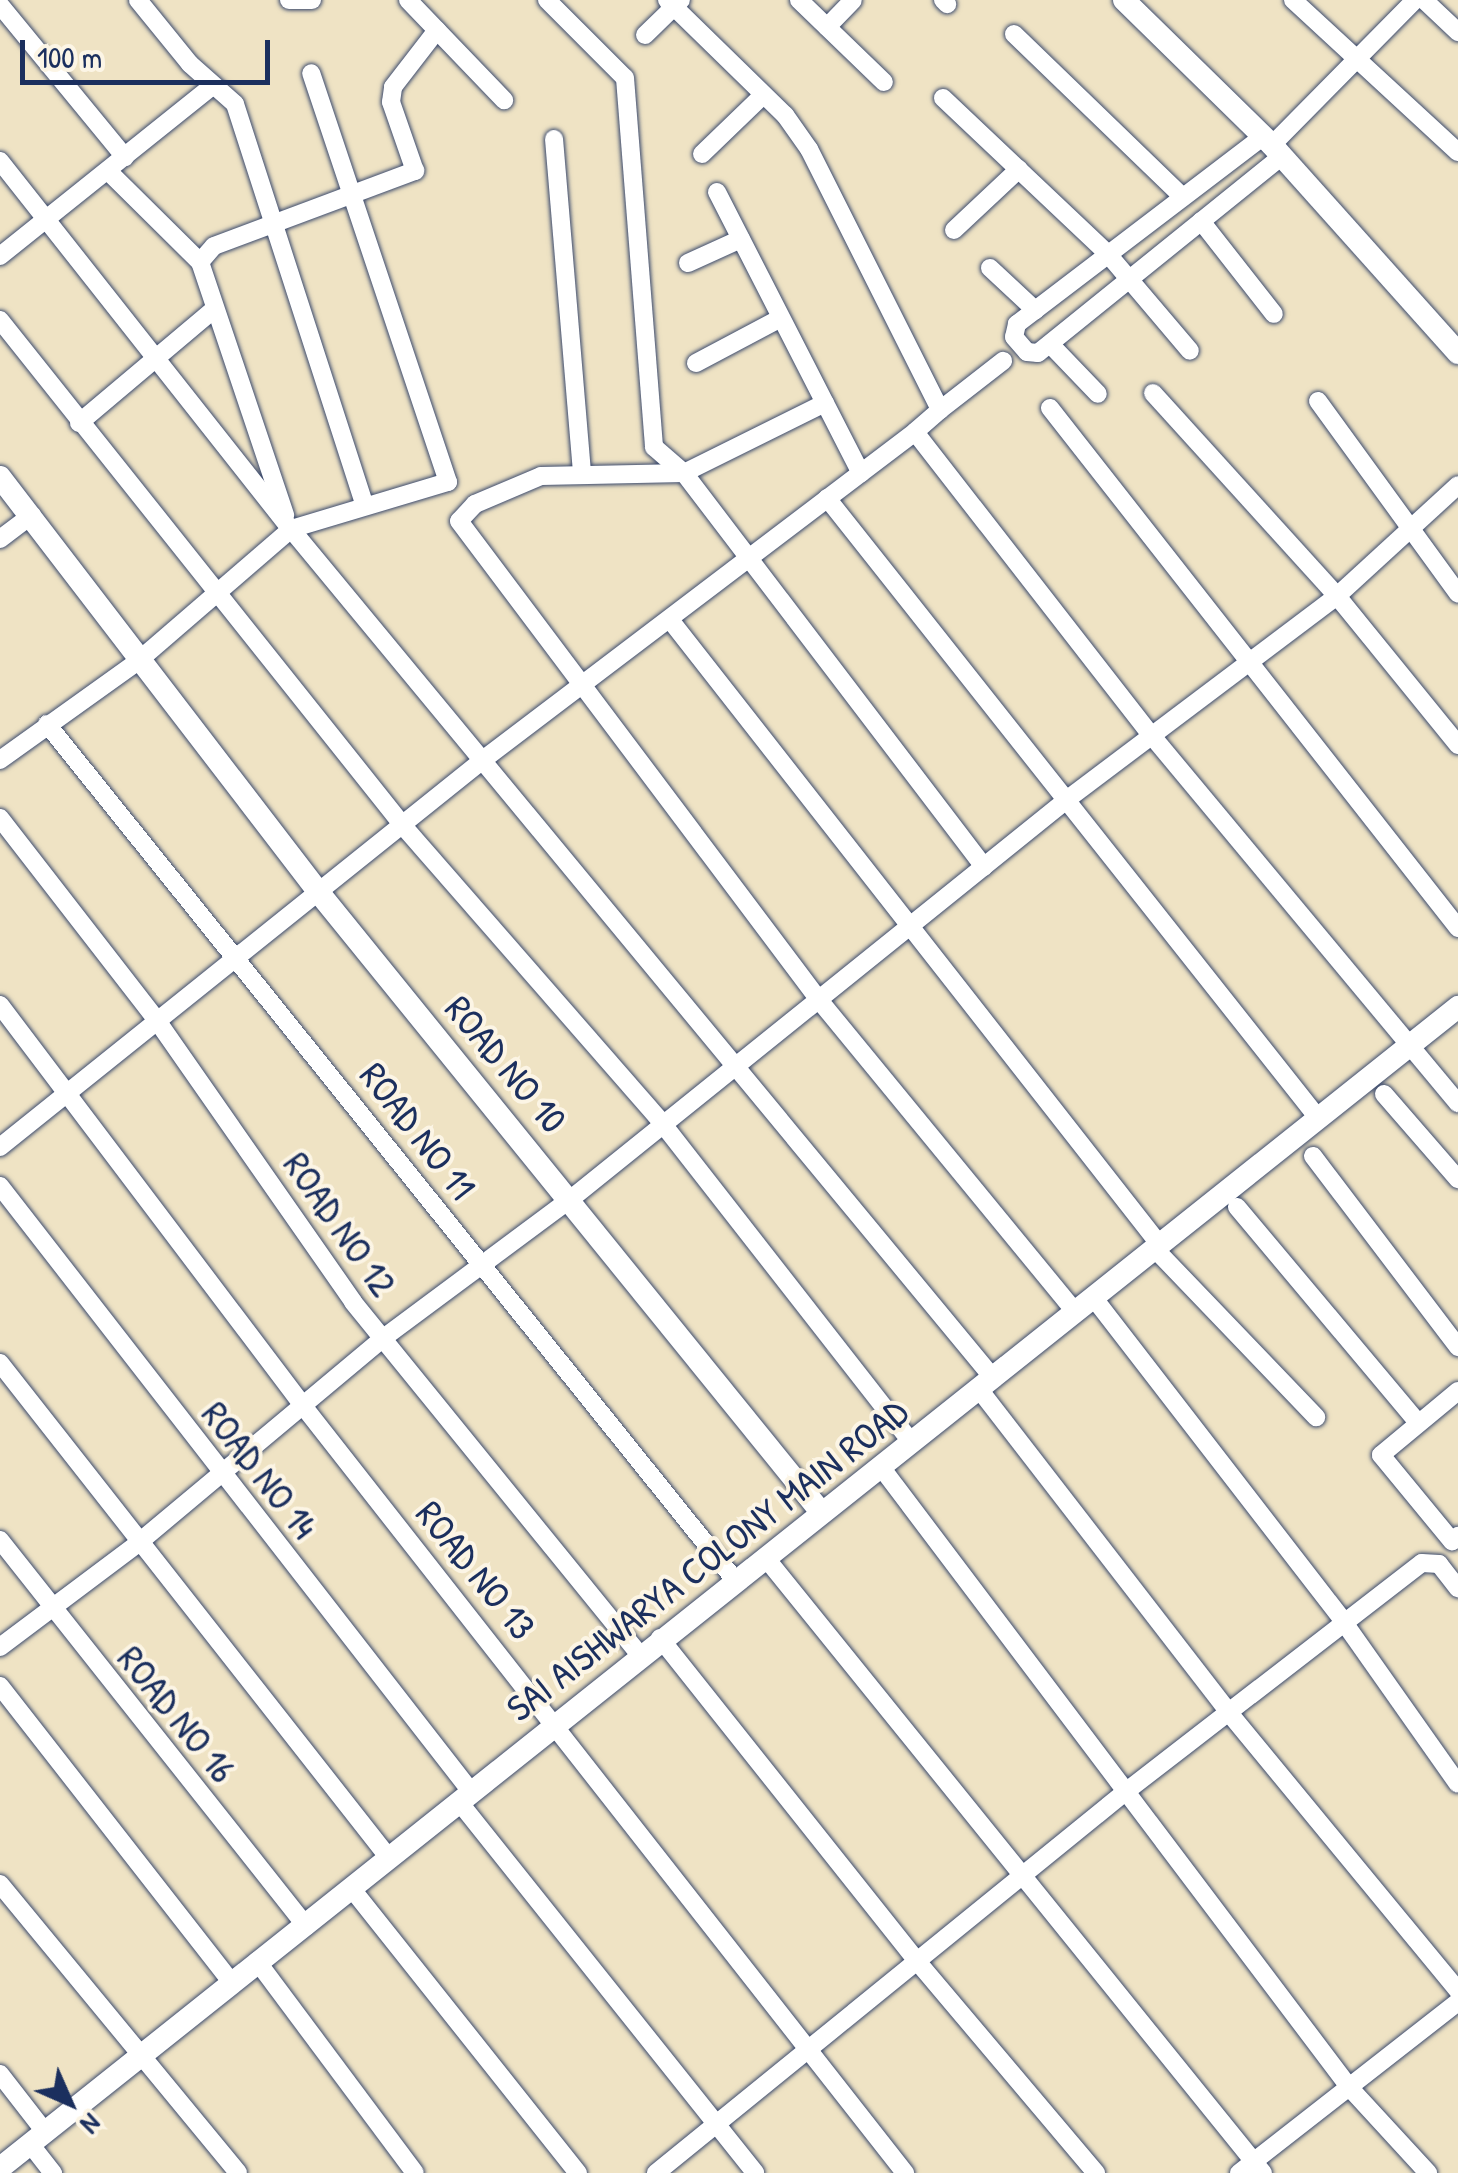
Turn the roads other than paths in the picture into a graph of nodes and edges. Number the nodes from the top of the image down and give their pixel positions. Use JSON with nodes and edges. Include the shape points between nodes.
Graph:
{"nodes":[{"id":1,"x":138,"y":0,"type":"edge"},
{"id":2,"x":290,"y":0,"type":"edge"},
{"id":3,"x":312,"y":0,"type":"edge"},
{"id":4,"x":408,"y":0,"type":"edge"},
{"id":5,"x":547,"y":0,"type":"edge"},
{"id":6,"x":799,"y":0,"type":"edge"},
{"id":7,"x":853,"y":0,"type":"edge"},
{"id":8,"x":1124,"y":0,"type":"edge"},
{"id":9,"x":1293,"y":0,"type":"edge"},
{"id":10,"x":1416,"y":0,"type":"edge"},
{"id":11,"x":1424,"y":0,"type":"edge"},
{"id":12,"x":674,"y":2,"type":"edge"},
{"id":13,"x":0,"y":4,"type":"edge"},
{"id":14,"x":827,"y":26,"type":"junction"},
{"id":15,"x":437,"y":30,"type":"junction"},
{"id":16,"x":1458,"y":32,"type":"edge"},
{"id":17,"x":645,"y":34,"type":"dead end"},
{"id":18,"x":1014,"y":34,"type":"dead end"},
{"id":19,"x":1355,"y":61,"type":"junction"},
{"id":20,"x":311,"y":73,"type":"dead end"},
{"id":21,"x":884,"y":82,"type":"dead end"},
{"id":22,"x":212,"y":86,"type":"junction"},
{"id":23,"x":763,"y":95,"type":"junction"},
{"id":24,"x":944,"y":98,"type":"dead end"},
{"id":25,"x":504,"y":100,"type":"dead end"},
{"id":26,"x":554,"y":138,"type":"dead end"},
{"id":27,"x":1272,"y":146,"type":"junction"},
{"id":28,"x":1458,"y":152,"type":"edge"},
{"id":29,"x":702,"y":154,"type":"dead end"},
{"id":30,"x":125,"y":157,"type":"junction"},
{"id":31,"x":1234,"y":158,"type":"junction"},
{"id":32,"x":0,"y":161,"type":"edge"},
{"id":33,"x":108,"y":170,"type":"junction"},
{"id":34,"x":1018,"y":170,"type":"junction"},
{"id":35,"x":1254,"y":179,"type":"junction"},
{"id":36,"x":717,"y":192,"type":"dead end"},
{"id":37,"x":1182,"y":196,"type":"junction"},
{"id":38,"x":354,"y":199,"type":"junction"},
{"id":39,"x":1201,"y":221,"type":"junction"},
{"id":40,"x":43,"y":222,"type":"junction"},
{"id":41,"x":271,"y":226,"type":"junction"},
{"id":42,"x":954,"y":230,"type":"dead end"},
{"id":43,"x":741,"y":239,"type":"junction"},
{"id":44,"x":1107,"y":253,"type":"junction"},
{"id":45,"x":0,"y":256,"type":"edge"},
{"id":46,"x":200,"y":262,"type":"junction"},
{"id":47,"x":688,"y":263,"type":"dead end"},
{"id":48,"x":990,"y":268,"type":"dead end"},
{"id":49,"x":1129,"y":281,"type":"junction"},
{"id":50,"x":1035,"y":310,"type":"junction"},
{"id":51,"x":212,"y":311,"type":"junction"},
{"id":52,"x":1274,"y":314,"type":"dead end"},
{"id":53,"x":782,"y":318,"type":"junction"},
{"id":54,"x":0,"y":320,"type":"edge"},
{"id":55,"x":1050,"y":344,"type":"junction"},
{"id":56,"x":1190,"y":351,"type":"dead end"},
{"id":57,"x":1458,"y":353,"type":"edge"},
{"id":58,"x":155,"y":360,"type":"junction"},
{"id":59,"x":1003,"y":361,"type":"dead end"},
{"id":60,"x":696,"y":362,"type":"dead end"},
{"id":61,"x":1153,"y":393,"type":"dead end"},
{"id":62,"x":1098,"y":394,"type":"dead end"},
{"id":63,"x":1318,"y":401,"type":"dead end"},
{"id":64,"x":825,"y":403,"type":"junction"},
{"id":65,"x":1050,"y":408,"type":"dead end"},
{"id":66,"x":940,"y":410,"type":"junction"},
{"id":67,"x":79,"y":423,"type":"junction"},
{"id":68,"x":915,"y":432,"type":"junction"},
{"id":69,"x":582,"y":473,"type":"junction"},
{"id":70,"x":684,"y":473,"type":"junction"},
{"id":71,"x":861,"y":473,"type":"junction"},
{"id":72,"x":0,"y":477,"type":"edge"},
{"id":73,"x":1458,"y":486,"type":"edge"},
{"id":74,"x":827,"y":498,"type":"junction"},
{"id":75,"x":366,"y":506,"type":"junction"},
{"id":76,"x":32,"y":515,"type":"junction"},
{"id":77,"x":290,"y":530,"type":"junction"},
{"id":78,"x":1409,"y":530,"type":"junction"},
{"id":79,"x":0,"y":538,"type":"edge"},
{"id":80,"x":749,"y":559,"type":"junction"},
{"id":81,"x":219,"y":590,"type":"junction"},
{"id":82,"x":1458,"y":594,"type":"edge"},
{"id":83,"x":1337,"y":596,"type":"junction"},
{"id":84,"x":671,"y":621,"type":"junction"},
{"id":85,"x":137,"y":662,"type":"junction"},
{"id":86,"x":1248,"y":664,"type":"junction"},
{"id":87,"x":581,"y":685,"type":"junction"},
{"id":88,"x":47,"y":724,"type":"junction"},
{"id":89,"x":1152,"y":736,"type":"junction"},
{"id":90,"x":1458,"y":745,"type":"edge"},
{"id":91,"x":484,"y":759,"type":"junction"},
{"id":92,"x":0,"y":760,"type":"edge"},
{"id":93,"x":1069,"y":798,"type":"junction"},
{"id":94,"x":0,"y":818,"type":"edge"},
{"id":95,"x":404,"y":828,"type":"junction"},
{"id":96,"x":984,"y":867,"type":"junction"},
{"id":97,"x":320,"y":894,"type":"junction"},
{"id":98,"x":908,"y":928,"type":"junction"},
{"id":99,"x":1458,"y":928,"type":"edge"},
{"id":100,"x":238,"y":956,"type":"junction"},
{"id":101,"x":818,"y":1000,"type":"junction"},
{"id":102,"x":0,"y":1005,"type":"edge"},
{"id":103,"x":1458,"y":1007,"type":"edge"},
{"id":104,"x":158,"y":1022,"type":"junction"},
{"id":105,"x":1410,"y":1044,"type":"junction"},
{"id":106,"x":735,"y":1068,"type":"junction"},
{"id":107,"x":69,"y":1094,"type":"junction"},
{"id":108,"x":1384,"y":1094,"type":"dead end"},
{"id":109,"x":1458,"y":1102,"type":"edge"},
{"id":110,"x":1318,"y":1118,"type":"junction"},
{"id":111,"x":662,"y":1123,"type":"junction"},
{"id":112,"x":0,"y":1147,"type":"edge"},
{"id":113,"x":1312,"y":1156,"type":"dead end"},
{"id":114,"x":1458,"y":1180,"type":"edge"},
{"id":115,"x":0,"y":1186,"type":"edge"},
{"id":116,"x":572,"y":1198,"type":"junction"},
{"id":117,"x":1238,"y":1207,"type":"dead end"},
{"id":118,"x":1158,"y":1247,"type":"junction"},
{"id":119,"x":483,"y":1265,"type":"junction"},
{"id":120,"x":1084,"y":1304,"type":"junction"},
{"id":121,"x":382,"y":1338,"type":"junction"},
{"id":122,"x":1458,"y":1348,"type":"edge"},
{"id":123,"x":0,"y":1363,"type":"edge"},
{"id":124,"x":986,"y":1383,"type":"junction"},
{"id":125,"x":1458,"y":1392,"type":"edge"},
{"id":126,"x":304,"y":1407,"type":"junction"},
{"id":127,"x":1316,"y":1417,"type":"dead end"},
{"id":128,"x":1418,"y":1423,"type":"junction"},
{"id":129,"x":911,"y":1442,"type":"junction"},
{"id":130,"x":881,"y":1467,"type":"junction"},
{"id":131,"x":222,"y":1475,"type":"junction"},
{"id":132,"x":821,"y":1512,"type":"junction"},
{"id":133,"x":1458,"y":1536,"type":"edge"},
{"id":134,"x":0,"y":1540,"type":"edge"},
{"id":135,"x":138,"y":1544,"type":"junction"},
{"id":136,"x":765,"y":1557,"type":"junction"},
{"id":137,"x":735,"y":1580,"type":"junction"},
{"id":138,"x":1458,"y":1588,"type":"edge"},
{"id":139,"x":50,"y":1609,"type":"junction"},
{"id":140,"x":1343,"y":1621,"type":"junction"},
{"id":141,"x":660,"y":1638,"type":"junction"},
{"id":142,"x":0,"y":1647,"type":"edge"},
{"id":143,"x":640,"y":1656,"type":"junction"},
{"id":144,"x":0,"y":1686,"type":"edge"},
{"id":145,"x":1230,"y":1714,"type":"junction"},
{"id":146,"x":557,"y":1722,"type":"junction"},
{"id":147,"x":1458,"y":1784,"type":"edge"},
{"id":148,"x":1124,"y":1793,"type":"junction"},
{"id":149,"x":466,"y":1798,"type":"junction"},
{"id":150,"x":389,"y":1858,"type":"junction"},
{"id":151,"x":1022,"y":1880,"type":"junction"},
{"id":152,"x":0,"y":1884,"type":"edge"},
{"id":153,"x":352,"y":1889,"type":"junction"},
{"id":154,"x":306,"y":1926,"type":"junction"},
{"id":155,"x":916,"y":1960,"type":"junction"},
{"id":156,"x":257,"y":1961,"type":"junction"},
{"id":157,"x":231,"y":1982,"type":"junction"},
{"id":158,"x":1458,"y":1991,"type":"edge"},
{"id":159,"x":1458,"y":2002,"type":"edge"},
{"id":160,"x":806,"y":2049,"type":"junction"},
{"id":161,"x":143,"y":2051,"type":"junction"},
{"id":162,"x":0,"y":2074,"type":"edge"},
{"id":163,"x":1348,"y":2087,"type":"junction"},
{"id":164,"x":717,"y":2124,"type":"junction"},
{"id":165,"x":38,"y":2139,"type":"junction"},
{"id":166,"x":0,"y":2168,"type":"edge"},
{"id":167,"x":1252,"y":2169,"type":"edge"},
{"id":168,"x":53,"y":2173,"type":"edge"},
{"id":169,"x":238,"y":2173,"type":"edge"},
{"id":170,"x":415,"y":2173,"type":"edge"},
{"id":171,"x":578,"y":2173,"type":"edge"},
{"id":172,"x":656,"y":2173,"type":"edge"},
{"id":173,"x":756,"y":2173,"type":"edge"},
{"id":174,"x":906,"y":2173,"type":"edge"},
{"id":175,"x":1096,"y":2173,"type":"edge"},
{"id":176,"x":1428,"y":2173,"type":"edge"}],
"edges":[{"from":1,"to":22,"type":"street"},
{"from":2,"to":3,"type":"street"},
{"from":4,"to":15,"type":"street"},
{"from":5,"to":70,"type":"street","via":[[625,78],[654,447]]},
{"from":6,"to":14,"type":"street"},
{"from":7,"to":14,"type":"street"},
{"from":8,"to":27,"type":"street"},
{"from":9,"to":19,"type":"street"},
{"from":10,"to":19,"type":"street"},
{"from":11,"to":16,"type":"street"},
{"from":12,"to":17,"type":"street"},
{"from":12,"to":23,"type":"street"},
{"from":13,"to":30,"type":"street"},
{"from":14,"to":21,"type":"street"},
{"from":15,"to":25,"type":"street"},
{"from":15,"to":38,"type":"street","via":[[392,87],[415,171]]},
{"from":18,"to":37,"type":"street"},
{"from":19,"to":27,"type":"street"},
{"from":19,"to":28,"type":"street"},
{"from":20,"to":38,"type":"street"},
{"from":22,"to":30,"type":"street"},
{"from":22,"to":41,"type":"street","via":[[236,104]]},
{"from":23,"to":29,"type":"street"},
{"from":23,"to":66,"type":"street","via":[[810,148]]},
{"from":24,"to":34,"type":"street"},
{"from":26,"to":69,"type":"street"},
{"from":27,"to":31,"type":"street"},
{"from":27,"to":35,"type":"street"},
{"from":27,"to":57,"type":"street"},
{"from":30,"to":33,"type":"street"},
{"from":31,"to":35,"type":"street"},
{"from":31,"to":37,"type":"street"},
{"from":32,"to":40,"type":"street"},
{"from":33,"to":40,"type":"street"},
{"from":33,"to":46,"type":"street"},
{"from":34,"to":42,"type":"street"},
{"from":34,"to":44,"type":"street"},
{"from":35,"to":39,"type":"street"},
{"from":36,"to":43,"type":"street"},
{"from":37,"to":44,"type":"street"},
{"from":38,"to":41,"type":"street"},
{"from":38,"to":75,"type":"street","via":[[448,482]]},
{"from":39,"to":49,"type":"street"},
{"from":39,"to":52,"type":"street"},
{"from":40,"to":45,"type":"street"},
{"from":40,"to":58,"type":"street"},
{"from":41,"to":46,"type":"street","via":[[214,246]]},
{"from":41,"to":75,"type":"street"},
{"from":43,"to":47,"type":"street"},
{"from":43,"to":53,"type":"street"},
{"from":44,"to":49,"type":"street"},
{"from":44,"to":50,"type":"street"},
{"from":46,"to":51,"type":"street"},
{"from":48,"to":50,"type":"street"},
{"from":49,"to":55,"type":"street"},
{"from":49,"to":56,"type":"street"},
{"from":50,"to":55,"type":"street","via":[[1017,324],[1014,337],[1032,354]]},
{"from":51,"to":58,"type":"street"},
{"from":51,"to":77,"type":"street"},
{"from":53,"to":60,"type":"street"},
{"from":53,"to":64,"type":"street"},
{"from":54,"to":67,"type":"street"},
{"from":55,"to":62,"type":"street"},
{"from":58,"to":67,"type":"street"},
{"from":58,"to":77,"type":"street"},
{"from":59,"to":66,"type":"street"},
{"from":61,"to":83,"type":"street"},
{"from":63,"to":78,"type":"street"},
{"from":64,"to":70,"type":"street"},
{"from":64,"to":71,"type":"street"},
{"from":65,"to":86,"type":"street"},
{"from":66,"to":68,"type":"street"},
{"from":67,"to":81,"type":"street"},
{"from":68,"to":71,"type":"street"},
{"from":68,"to":89,"type":"street"},
{"from":69,"to":70,"type":"street"},
{"from":69,"to":87,"type":"street","via":[[542,476],[474,504],[459,521]]},
{"from":70,"to":80,"type":"street"},
{"from":71,"to":74,"type":"street"},
{"from":72,"to":76,"type":"street","name":"ROAD NO 10"},
{"from":73,"to":78,"type":"street"},
{"from":74,"to":80,"type":"street"},
{"from":74,"to":93,"type":"street"},
{"from":75,"to":77,"type":"street"},
{"from":76,"to":79,"type":"street"},
{"from":76,"to":85,"type":"street","name":"ROAD NO 10"},
{"from":77,"to":81,"type":"street"},
{"from":77,"to":91,"type":"street"},
{"from":78,"to":82,"type":"street"},
{"from":78,"to":83,"type":"street"},
{"from":80,"to":84,"type":"street"},
{"from":80,"to":96,"type":"street"},
{"from":81,"to":85,"type":"street"},
{"from":81,"to":95,"type":"street"},
{"from":83,"to":86,"type":"street"},
{"from":83,"to":90,"type":"street"},
{"from":84,"to":87,"type":"street"},
{"from":84,"to":98,"type":"street"},
{"from":85,"to":88,"type":"street"},
{"from":85,"to":97,"type":"street","name":"ROAD NO 10"},
{"from":86,"to":89,"type":"street"},
{"from":86,"to":99,"type":"street"},
{"from":87,"to":91,"type":"street"},
{"from":87,"to":101,"type":"street"},
{"from":88,"to":92,"type":"street"},
{"from":88,"to":100,"type":"street","name":"ROAD NO 11"},
{"from":89,"to":93,"type":"street"},
{"from":89,"to":105,"type":"street"},
{"from":91,"to":95,"type":"street"},
{"from":91,"to":106,"type":"street"},
{"from":93,"to":96,"type":"street"},
{"from":93,"to":110,"type":"street"},
{"from":94,"to":104,"type":"street","name":"ROAD NO 12"},
{"from":95,"to":97,"type":"street"},
{"from":95,"to":111,"type":"street"},
{"from":96,"to":98,"type":"street"},
{"from":97,"to":100,"type":"street"},
{"from":97,"to":116,"type":"street","name":"ROAD NO 10"},
{"from":98,"to":101,"type":"street"},
{"from":98,"to":118,"type":"street"},
{"from":100,"to":104,"type":"street"},
{"from":100,"to":119,"type":"street","name":"ROAD NO 11"},
{"from":101,"to":106,"type":"street"},
{"from":101,"to":120,"type":"street"},
{"from":102,"to":107,"type":"street","name":"ROAD NO 13"},
{"from":103,"to":105,"type":"street","name":"SAI AISHWARYA COLONY MAIN ROAD"},
{"from":104,"to":107,"type":"street"},
{"from":104,"to":121,"type":"street","name":"ROAD NO 12"},
{"from":105,"to":109,"type":"street"},
{"from":105,"to":110,"type":"street","name":"SAI AISHWARYA COLONY MAIN ROAD"},
{"from":106,"to":111,"type":"street"},
{"from":106,"to":124,"type":"street"},
{"from":107,"to":112,"type":"street"},
{"from":107,"to":126,"type":"street","name":"ROAD NO 13"},
{"from":108,"to":114,"type":"street"},
{"from":110,"to":118,"type":"street","name":"SAI AISHWARYA COLONY MAIN ROAD"},
{"from":111,"to":116,"type":"street"},
{"from":111,"to":129,"type":"street"},
{"from":113,"to":122,"type":"street"},
{"from":115,"to":131,"type":"street","name":"ROAD NO 14"},
{"from":116,"to":119,"type":"street"},
{"from":116,"to":132,"type":"street","name":"ROAD NO 10"},
{"from":117,"to":128,"type":"street"},
{"from":118,"to":120,"type":"street","name":"SAI AISHWARYA COLONY MAIN ROAD"},
{"from":118,"to":127,"type":"street"},
{"from":119,"to":121,"type":"street"},
{"from":119,"to":137,"type":"street","name":"ROAD NO 11"},
{"from":120,"to":124,"type":"street","name":"SAI AISHWARYA COLONY MAIN ROAD"},
{"from":120,"to":140,"type":"street"},
{"from":121,"to":126,"type":"street"},
{"from":121,"to":143,"type":"street","name":"ROAD NO 12"},
{"from":123,"to":135,"type":"street"},
{"from":124,"to":129,"type":"street","name":"SAI AISHWARYA COLONY MAIN ROAD"},
{"from":124,"to":145,"type":"street"},
{"from":125,"to":128,"type":"street"},
{"from":126,"to":131,"type":"street"},
{"from":126,"to":146,"type":"street","name":"ROAD NO 13"},
{"from":128,"to":133,"type":"street","via":[[1381,1455],[1452,1541]]},
{"from":129,"to":130,"type":"street","name":"SAI AISHWARYA COLONY MAIN ROAD"},
{"from":130,"to":132,"type":"street","name":"SAI AISHWARYA COLONY MAIN ROAD"},
{"from":130,"to":148,"type":"street"},
{"from":131,"to":135,"type":"street"},
{"from":131,"to":149,"type":"street","name":"ROAD NO 14"},
{"from":132,"to":136,"type":"street","name":"SAI AISHWARYA COLONY MAIN ROAD"},
{"from":134,"to":139,"type":"street","name":"ROAD NO 16"},
{"from":135,"to":139,"type":"street"},
{"from":135,"to":150,"type":"street"},
{"from":136,"to":137,"type":"street","name":"SAI AISHWARYA COLONY MAIN ROAD"},
{"from":136,"to":151,"type":"street"},
{"from":137,"to":141,"type":"street","name":"SAI AISHWARYA COLONY MAIN ROAD"},
{"from":138,"to":140,"type":"street","via":[[1429,1560]]},
{"from":139,"to":142,"type":"street"},
{"from":139,"to":154,"type":"street","name":"ROAD NO 16"},
{"from":140,"to":145,"type":"street"},
{"from":140,"to":147,"type":"street"},
{"from":141,"to":143,"type":"street","name":"SAI AISHWARYA COLONY MAIN ROAD"},
{"from":141,"to":155,"type":"street"},
{"from":143,"to":146,"type":"street","name":"SAI AISHWARYA COLONY MAIN ROAD"},
{"from":144,"to":157,"type":"street"},
{"from":145,"to":148,"type":"street"},
{"from":145,"to":158,"type":"street"},
{"from":146,"to":149,"type":"street","name":"SAI AISHWARYA COLONY MAIN ROAD"},
{"from":146,"to":160,"type":"street","name":"ROAD NO 13"},
{"from":148,"to":151,"type":"street"},
{"from":148,"to":163,"type":"street"},
{"from":149,"to":150,"type":"street","name":"SAI AISHWARYA COLONY MAIN ROAD"},
{"from":149,"to":164,"type":"street","name":"ROAD NO 14"},
{"from":150,"to":153,"type":"street","name":"SAI AISHWARYA COLONY MAIN ROAD"},
{"from":151,"to":155,"type":"street"},
{"from":151,"to":167,"type":"street"},
{"from":152,"to":161,"type":"street"},
{"from":153,"to":154,"type":"street","name":"SAI AISHWARYA COLONY MAIN ROAD"},
{"from":153,"to":171,"type":"street"},
{"from":154,"to":156,"type":"street","name":"SAI AISHWARYA COLONY MAIN ROAD"},
{"from":155,"to":160,"type":"street"},
{"from":155,"to":175,"type":"street"},
{"from":156,"to":157,"type":"street","name":"SAI AISHWARYA COLONY MAIN ROAD"},
{"from":156,"to":170,"type":"street"},
{"from":157,"to":161,"type":"street","name":"SAI AISHWARYA COLONY MAIN ROAD"},
{"from":159,"to":163,"type":"street"},
{"from":160,"to":164,"type":"street"},
{"from":160,"to":174,"type":"street","name":"ROAD NO 13"},
{"from":161,"to":165,"type":"street","name":"SAI AISHWARYA COLONY MAIN ROAD"},
{"from":161,"to":169,"type":"street"},
{"from":162,"to":165,"type":"street"},
{"from":163,"to":167,"type":"street"},
{"from":163,"to":176,"type":"street"},
{"from":164,"to":172,"type":"street"},
{"from":164,"to":173,"type":"street","name":"ROAD NO 14"},
{"from":165,"to":166,"type":"street","name":"SAI AISHWARYA COLONY MAIN ROAD"},
{"from":165,"to":168,"type":"street"}]}
